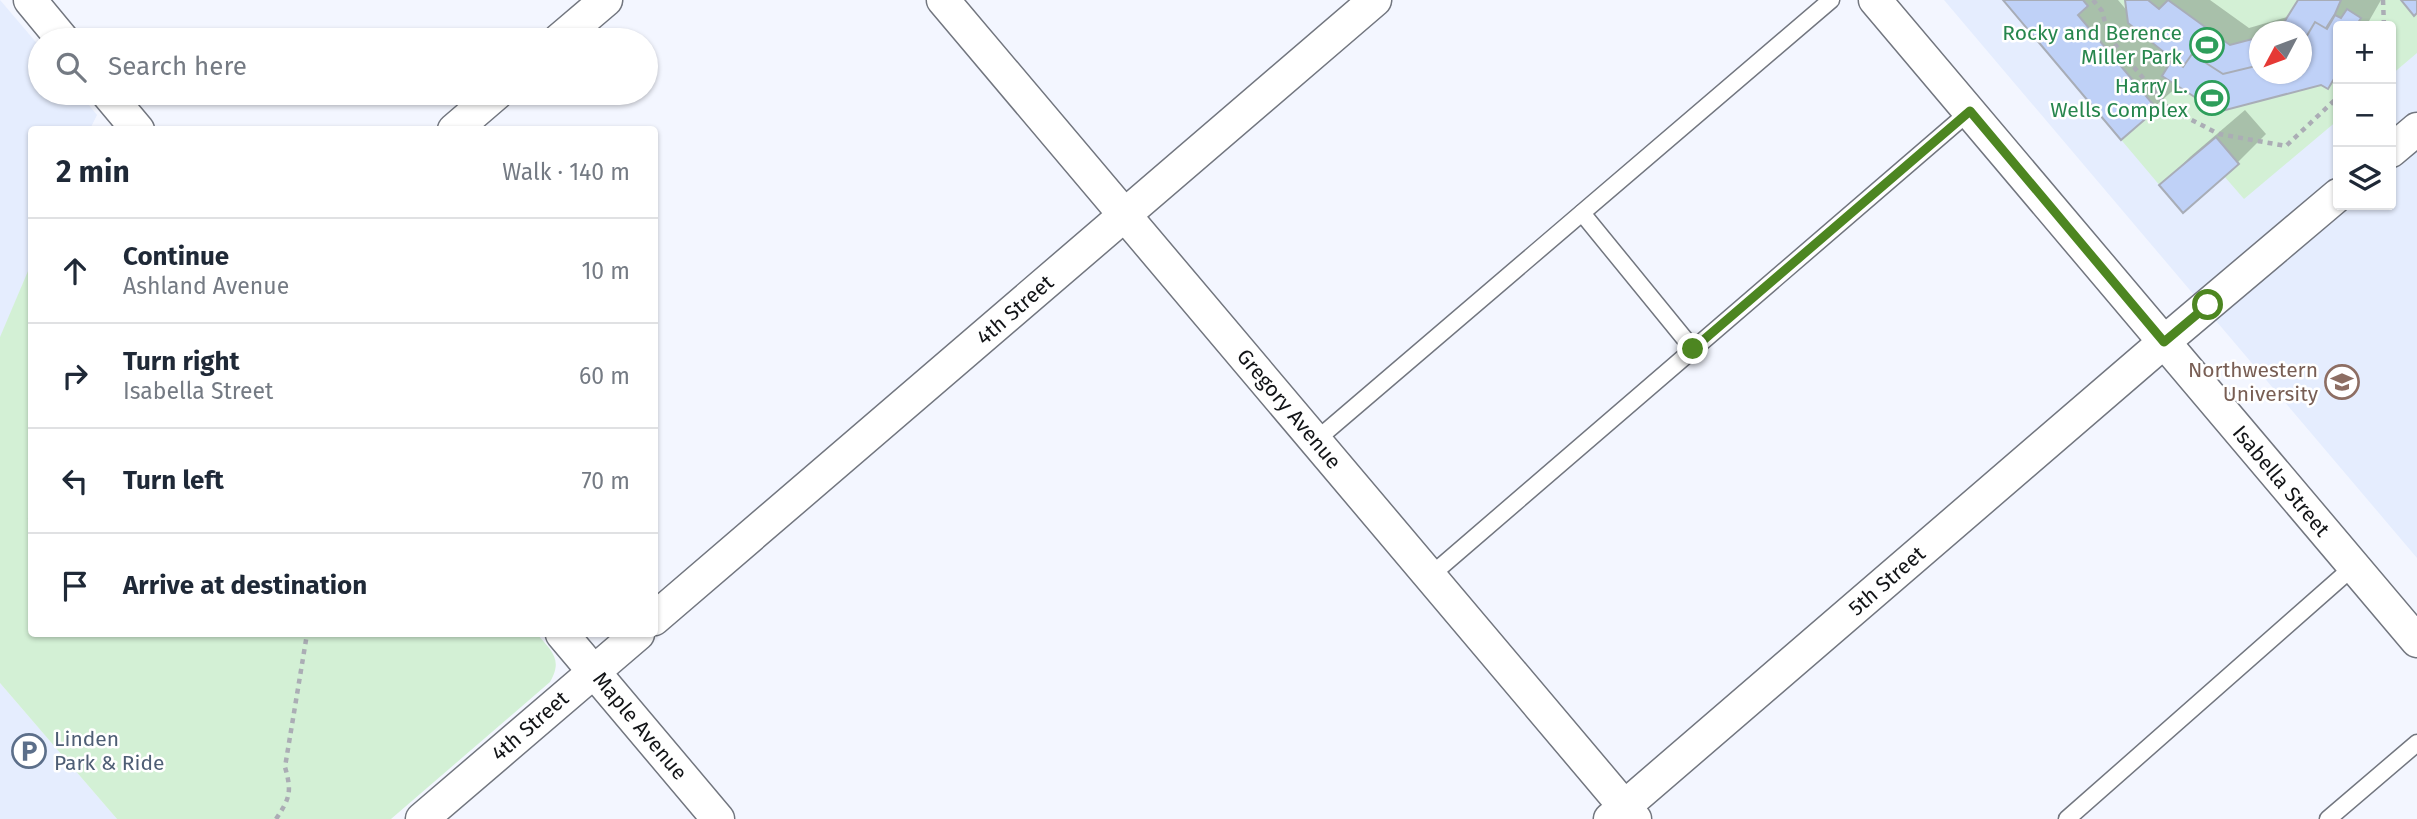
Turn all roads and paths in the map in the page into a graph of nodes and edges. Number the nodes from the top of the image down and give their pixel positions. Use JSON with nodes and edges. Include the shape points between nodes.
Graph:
{"nodes":[{"id":1,"x":606,"y":0,"type":"edge"},
{"id":2,"x":943,"y":0,"type":"edge"},
{"id":3,"x":1375,"y":0,"type":"edge"},
{"id":4,"x":1831,"y":0,"type":"edge"},
{"id":5,"x":1875,"y":0,"type":"edge"},
{"id":6,"x":2093,"y":0,"type":"edge"},
{"id":7,"x":2383,"y":0,"type":"edge"},
{"id":8,"x":41,"y":5,"type":"edge"},
{"id":9,"x":2384,"y":21,"type":"edge"},
{"id":10,"x":55,"y":28,"type":"edge"},
{"id":11,"x":573,"y":28,"type":"edge"},
{"id":12,"x":2333,"y":102,"type":"edge"},
{"id":13,"x":117,"y":105,"type":"edge"},
{"id":14,"x":483,"y":105,"type":"edge"},
{"id":15,"x":1970,"y":111,"type":"junction"},
{"id":16,"x":135,"y":126,"type":"edge"},
{"id":17,"x":459,"y":126,"type":"edge"},
{"id":18,"x":2417,"y":129,"type":"edge"},
{"id":19,"x":2396,"y":147,"type":"edge"},
{"id":20,"x":2333,"y":199,"type":"edge"},
{"id":21,"x":1582,"y":214,"type":"junction"},
{"id":22,"x":1125,"y":215,"type":"junction"},
{"id":23,"x":2164,"y":342,"type":"junction"},
{"id":24,"x":1693,"y":349,"type":"junction"},
{"id":25,"x":1315,"y":441,"type":"junction"},
{"id":26,"x":2353,"y":567,"type":"junction"},
{"id":27,"x":1430,"y":576,"type":"junction"},
{"id":28,"x":658,"y":616,"type":"edge"},
{"id":29,"x":2415,"y":633,"type":"edge"},
{"id":30,"x":307,"y":637,"type":"edge"},
{"id":31,"x":565,"y":637,"type":"edge"},
{"id":32,"x":635,"y":637,"type":"edge"},
{"id":33,"x":594,"y":672,"type":"junction"},
{"id":34,"x":2417,"y":743,"type":"edge"},
{"id":35,"x":1623,"y":815,"type":"edge"},
{"id":36,"x":2076,"y":816,"type":"edge"},
{"id":37,"x":276,"y":819,"type":"edge"},
{"id":38,"x":422,"y":819,"type":"edge"},
{"id":39,"x":718,"y":819,"type":"edge"},
{"id":40,"x":2328,"y":819,"type":"edge"}],
"edges":[{"from":1,"to":11,"type":"street"},
{"from":2,"to":22,"type":"street","name":"Gregory Avenue"},
{"from":3,"to":22,"type":"street","name":"4th Street"},
{"from":4,"to":21,"type":"lane"},
{"from":5,"to":15,"type":"street","name":"Isabella Street"},
{"from":6,"to":12,"type":"path","via":[[2102,11],[2109,37],[2168,108],[2219,134],[2286,146]]},
{"from":7,"to":9,"type":"path"},
{"from":8,"to":10,"type":"street"},
{"from":13,"to":16,"type":"street"},
{"from":14,"to":17,"type":"street"},
{"from":15,"to":23,"type":"street","name":"Isabella Street"},
{"from":15,"to":24,"type":"lane"},
{"from":18,"to":19,"type":"street"},
{"from":20,"to":23,"type":"street","name":"5th Street"},
{"from":21,"to":24,"type":"lane"},
{"from":21,"to":25,"type":"lane"},
{"from":22,"to":25,"type":"street","name":"Gregory Avenue"},
{"from":22,"to":28,"type":"street","name":"4th Street"},
{"from":23,"to":26,"type":"street","name":"Isabella Street"},
{"from":23,"to":35,"type":"street","name":"5th Street"},
{"from":24,"to":27,"type":"lane"},
{"from":25,"to":27,"type":"street","name":"Gregory Avenue"},
{"from":26,"to":29,"type":"street","name":"Isabella Street"},
{"from":26,"to":36,"type":"lane"},
{"from":27,"to":35,"type":"street","name":"Gregory Avenue"},
{"from":30,"to":37,"type":"path","via":[[285,767],[289,800]]},
{"from":31,"to":33,"type":"street","name":"Maple Avenue"},
{"from":32,"to":33,"type":"street","name":"4th Street"},
{"from":33,"to":38,"type":"street","name":"4th Street"},
{"from":33,"to":39,"type":"street","name":"Maple Avenue"},
{"from":34,"to":40,"type":"lane"}]}
